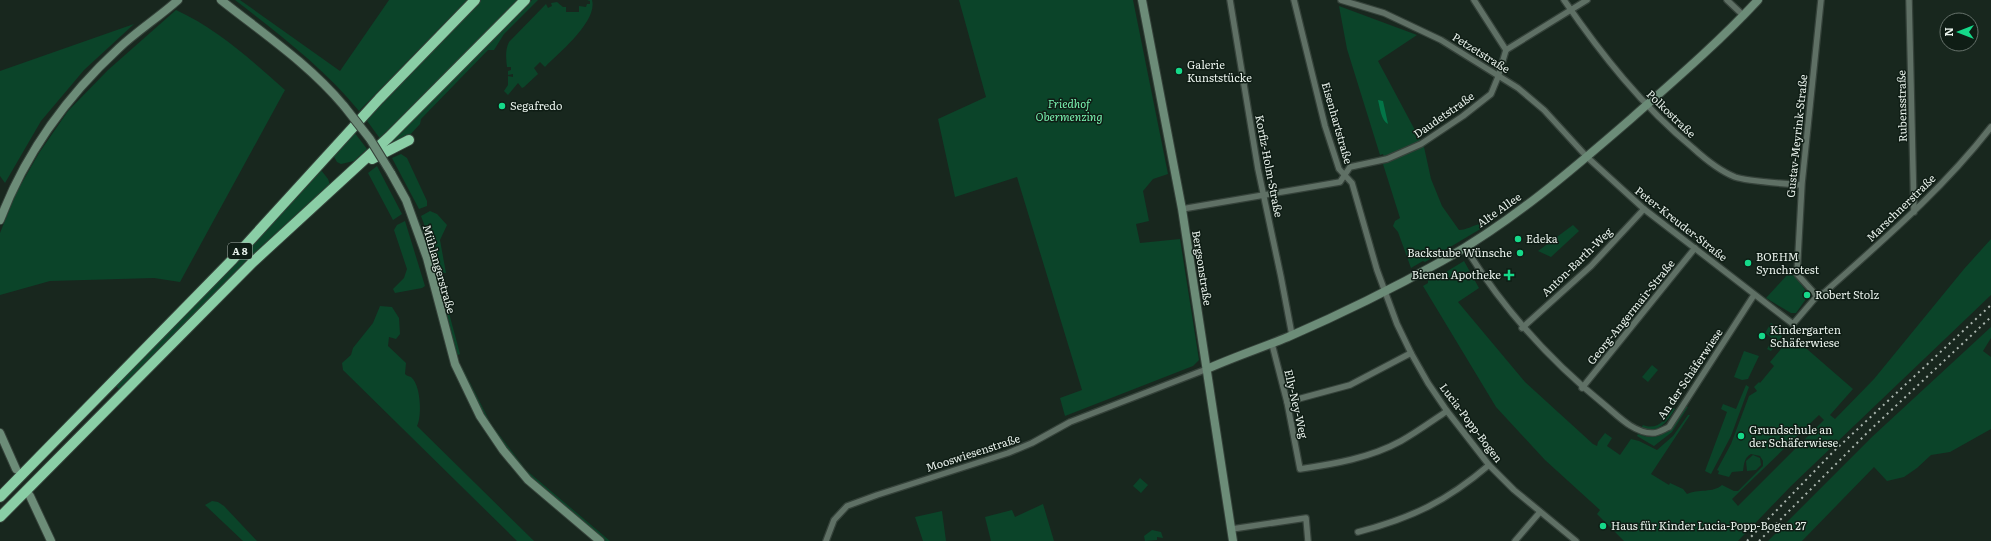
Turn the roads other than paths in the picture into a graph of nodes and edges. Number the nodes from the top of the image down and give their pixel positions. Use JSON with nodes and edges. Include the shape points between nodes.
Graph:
{"nodes":[{"id":1,"x":178,"y":0,"type":"edge"},
{"id":2,"x":221,"y":0,"type":"edge"},
{"id":3,"x":475,"y":0,"type":"edge"},
{"id":4,"x":525,"y":0,"type":"edge"},
{"id":5,"x":1142,"y":0,"type":"edge"},
{"id":6,"x":1230,"y":0,"type":"edge"},
{"id":7,"x":1294,"y":0,"type":"edge"},
{"id":8,"x":1341,"y":0,"type":"edge"},
{"id":9,"x":1474,"y":0,"type":"edge"},
{"id":10,"x":1564,"y":0,"type":"edge"},
{"id":11,"x":1587,"y":0,"type":"edge"},
{"id":12,"x":1727,"y":0,"type":"edge"},
{"id":13,"x":1758,"y":0,"type":"edge"},
{"id":14,"x":1821,"y":0,"type":"edge"},
{"id":15,"x":1909,"y":0,"type":"edge"},
{"id":16,"x":1570,"y":9,"type":"junction"},
{"id":17,"x":1744,"y":16,"type":"junction"},
{"id":18,"x":1506,"y":50,"type":"junction"},
{"id":19,"x":1498,"y":77,"type":"junction"},
{"id":20,"x":1647,"y":105,"type":"junction"},
{"id":21,"x":1991,"y":127,"type":"edge"},
{"id":22,"x":409,"y":140,"type":"dead end"},
{"id":23,"x":1587,"y":157,"type":"junction"},
{"id":24,"x":358,"y":166,"type":"junction"},
{"id":25,"x":1345,"y":175,"type":"junction"},
{"id":26,"x":1802,"y":185,"type":"junction"},
{"id":27,"x":1264,"y":194,"type":"junction"},
{"id":28,"x":1644,"y":209,"type":"junction"},
{"id":29,"x":1182,"y":210,"type":"junction"},
{"id":30,"x":1914,"y":212,"type":"junction"},
{"id":31,"x":0,"y":220,"type":"edge"},
{"id":32,"x":1465,"y":247,"type":"junction"},
{"id":33,"x":1695,"y":248,"type":"junction"},
{"id":34,"x":1385,"y":291,"type":"junction"},
{"id":35,"x":1754,"y":295,"type":"junction"},
{"id":36,"x":1817,"y":296,"type":"junction"},
{"id":37,"x":1765,"y":302,"type":"joint"},
{"id":38,"x":1522,"y":328,"type":"junction"},
{"id":39,"x":1292,"y":335,"type":"junction"},
{"id":40,"x":1272,"y":344,"type":"junction"},
{"id":41,"x":1411,"y":353,"type":"junction"},
{"id":42,"x":1207,"y":369,"type":"junction"},
{"id":43,"x":1582,"y":388,"type":"junction"},
{"id":44,"x":1287,"y":402,"type":"junction"},
{"id":45,"x":1447,"y":411,"type":"junction"},
{"id":46,"x":0,"y":433,"type":"edge"},
{"id":47,"x":1489,"y":465,"type":"junction"},
{"id":48,"x":16,"y":469,"type":"dead end"},
{"id":49,"x":30,"y":496,"type":"dead end"},
{"id":50,"x":0,"y":497,"type":"edge"},
{"id":51,"x":1540,"y":512,"type":"junction"},
{"id":52,"x":0,"y":517,"type":"edge"},
{"id":53,"x":1232,"y":529,"type":"junction"},
{"id":54,"x":1358,"y":532,"type":"dead end"},
{"id":55,"x":51,"y":541,"type":"edge"},
{"id":56,"x":600,"y":541,"type":"edge"},
{"id":57,"x":826,"y":541,"type":"edge"},
{"id":58,"x":1233,"y":541,"type":"edge"},
{"id":59,"x":1308,"y":541,"type":"edge"},
{"id":60,"x":1515,"y":541,"type":"edge"},
{"id":61,"x":1576,"y":541,"type":"edge"}],
"edges":[{"from":1,"to":31,"type":"street","via":[[120,47],[73,96],[51,124],[19,177]]},
{"from":2,"to":56,"type":"street","name":"Mühlangerstraße","bridge":true,"via":[[304,63],[328,86],[370,139],[406,200],[427,258],[454,364],[480,416],[528,480]]},
{"from":3,"to":50,"type":"highway","number":"A 8","via":[[379,99],[233,259]]},
{"from":4,"to":24,"type":"highway","number":"A 8"},
{"from":5,"to":29,"type":"street","name":"Bergsonstraße"},
{"from":6,"to":27,"type":"street","name":"Korfiz-Holm-Straße","via":[[1250,128]]},
{"from":7,"to":25,"type":"street","name":"Eisenhartstraße","via":[[1326,126],[1339,169]]},
{"from":8,"to":19,"type":"street","name":"Petzetstraße","via":[[1384,13],[1441,40]]},
{"from":9,"to":18,"type":"street"},
{"from":10,"to":16,"type":"street","name":"Polkostraße"},
{"from":11,"to":16,"type":"street"},
{"from":12,"to":17,"type":"street"},
{"from":13,"to":17,"type":"street","name":"Alte Allee"},
{"from":14,"to":26,"type":"street","name":"Gustav-Meyrink-Straße"},
{"from":15,"to":30,"type":"street","name":"Rubensstraße"},
{"from":16,"to":18,"type":"street"},
{"from":16,"to":20,"type":"street","name":"Polkostraße","via":[[1606,59]]},
{"from":17,"to":20,"type":"street","name":"Alte Allee"},
{"from":18,"to":19,"type":"street","name":"Daudetstraße"},
{"from":19,"to":23,"type":"street","name":"Petzetstraße","via":[[1518,88],[1544,110]]},
{"from":19,"to":25,"type":"street","name":"Daudetstraße","via":[[1491,94],[1421,144],[1387,158],[1350,167]]},
{"from":20,"to":23,"type":"street","name":"Alte Allee"},
{"from":20,"to":26,"type":"street","name":"Polkostraße","via":[[1697,152],[1736,178]]},
{"from":21,"to":30,"type":"street","name":"Marschnerstraße"},
{"from":22,"to":24,"type":"highway"},
{"from":23,"to":28,"type":"street","name":"Peter-Kreuder-Straße"},
{"from":23,"to":32,"type":"street","name":"Alte Allee","via":[[1548,189]]},
{"from":24,"to":52,"type":"highway","number":"A 8","via":[[253,262]]},
{"from":25,"to":27,"type":"street","name":"Daudetstraße","via":[[1340,182]]},
{"from":25,"to":34,"type":"street","name":"Eisenhartstraße","via":[[1352,183]]},
{"from":26,"to":36,"type":"street","name":"Gustav-Meyrink-Straße","via":[[1796,274]]},
{"from":27,"to":29,"type":"street","name":"Daudetstraße"},
{"from":27,"to":39,"type":"street","name":"Korfiz-Holm-Straße"},
{"from":28,"to":33,"type":"street","name":"Peter-Kreuder-Straße"},
{"from":28,"to":38,"type":"street","name":"Anton-Barth-Weg","via":[[1590,266]]},
{"from":29,"to":42,"type":"street","name":"Bergsonstraße"},
{"from":30,"to":36,"type":"street","name":"Marschnerstraße","via":[[1825,292]]},
{"from":32,"to":34,"type":"street","name":"Alte Allee"},
{"from":32,"to":38,"type":"street","name":"An der Schäferwiese"},
{"from":33,"to":35,"type":"street","name":"Peter-Kreuder-Straße"},
{"from":33,"to":43,"type":"street","name":"Georg-Angermair-Straße"},
{"from":34,"to":39,"type":"street","name":"Alte Allee"},
{"from":34,"to":41,"type":"street","name":"Lucia-Popp-Bogen"},
{"from":35,"to":37,"type":"street","name":"Peter-Kreuder-Straße"},
{"from":35,"to":43,"type":"street","name":"An der Schäferwiese","via":[[1668,427],[1653,434],[1638,430]]},
{"from":36,"to":37,"type":"street","name":"Marschnerstraße","via":[[1793,324]]},
{"from":38,"to":43,"type":"street","name":"An der Schäferwiese"},
{"from":39,"to":40,"type":"street","name":"Alte Allee"},
{"from":40,"to":42,"type":"street","name":"Alte Allee"},
{"from":40,"to":44,"type":"street","name":"Elly-Ney-Weg"},
{"from":41,"to":44,"type":"street","via":[[1350,384]]},
{"from":41,"to":45,"type":"street","name":"Lucia-Popp-Bogen"},
{"from":42,"to":53,"type":"street","name":"Bergsonstraße"},
{"from":42,"to":57,"type":"street","name":"Mooswiesenstraße","via":[[1070,422],[1008,453],[847,506],[834,520]]},
{"from":44,"to":45,"type":"street","name":"Elly-Ney-Weg","via":[[1300,469],[1353,460],[1384,448],[1401,441]]},
{"from":45,"to":47,"type":"street","name":"Lucia-Popp-Bogen"},
{"from":46,"to":48,"type":"street"},
{"from":47,"to":51,"type":"street","name":"Lucia-Popp-Bogen"},
{"from":47,"to":54,"type":"street","via":[[1444,500],[1388,525]]},
{"from":49,"to":55,"type":"street"},
{"from":51,"to":60,"type":"street"},
{"from":51,"to":61,"type":"street","name":"Lucia-Popp-Bogen"},
{"from":53,"to":58,"type":"street","name":"Bergsonstraße"},
{"from":53,"to":59,"type":"street","via":[[1306,518]]}]}
